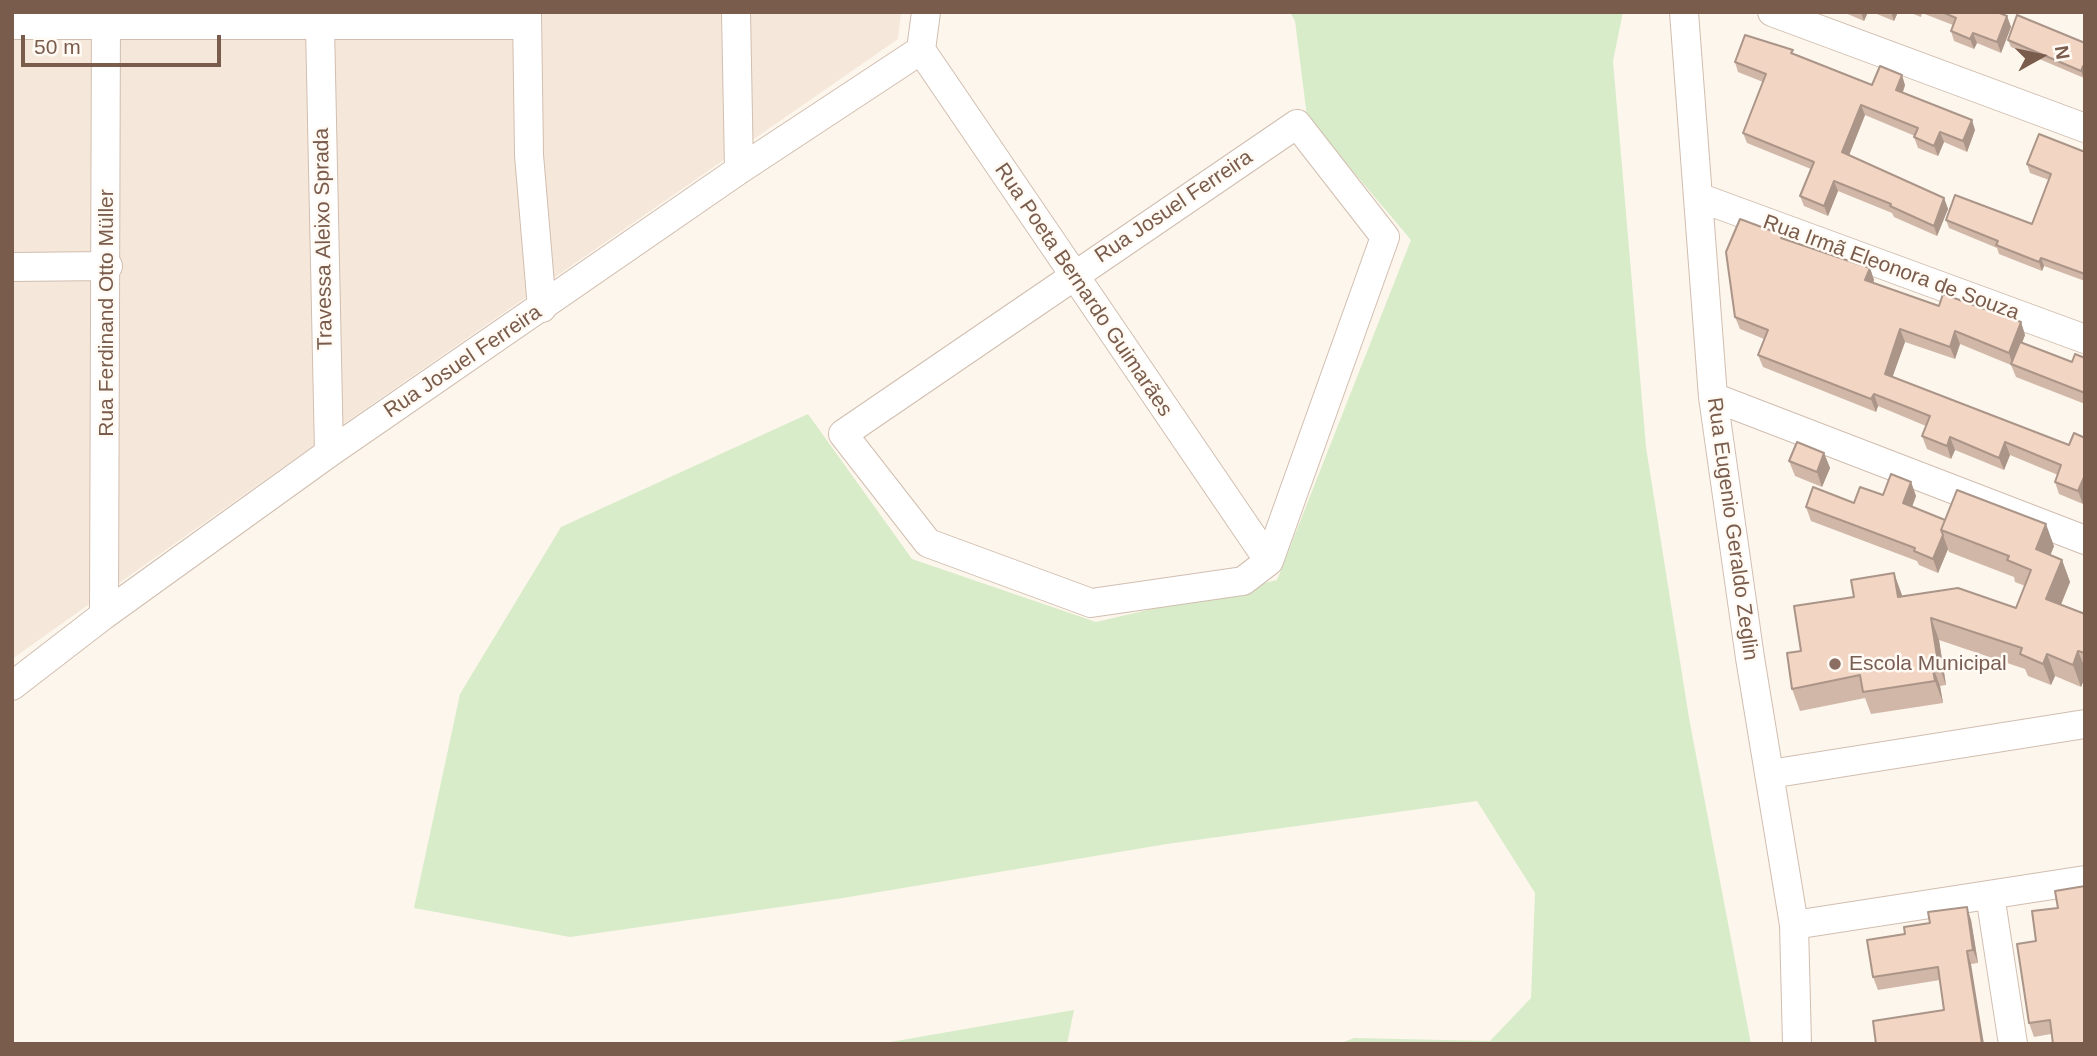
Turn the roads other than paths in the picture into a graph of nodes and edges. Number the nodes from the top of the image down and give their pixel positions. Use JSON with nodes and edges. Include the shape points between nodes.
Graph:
{"nodes":[{"id":1,"x":736,"y":12,"type":"edge"},
{"id":2,"x":926,"y":12,"type":"edge"},
{"id":3,"x":1684,"y":12,"type":"edge"},
{"id":4,"x":1772,"y":12,"type":"edge"},
{"id":5,"x":106,"y":19,"type":"edge"},
{"id":6,"x":527,"y":19,"type":"edge"},
{"id":7,"x":12,"y":25,"type":"edge"},
{"id":8,"x":320,"y":26,"type":"junction"},
{"id":9,"x":921,"y":50,"type":"junction"},
{"id":10,"x":2085,"y":128,"type":"edge"},
{"id":11,"x":739,"y":170,"type":"junction"},
{"id":12,"x":1698,"y":197,"type":"junction"},
{"id":13,"x":108,"y":266,"type":"junction"},
{"id":14,"x":12,"y":267,"type":"edge"},
{"id":15,"x":1073,"y":277,"type":"junction"},
{"id":16,"x":542,"y":308,"type":"junction"},
{"id":17,"x":2085,"y":339,"type":"edge"},
{"id":18,"x":1713,"y":397,"type":"junction"},
{"id":19,"x":329,"y":453,"type":"junction"},
{"id":20,"x":2085,"y":540,"type":"edge"},
{"id":21,"x":1269,"y":561,"type":"junction"},
{"id":22,"x":104,"y":615,"type":"junction"},
{"id":23,"x":12,"y":686,"type":"edge"},
{"id":24,"x":2085,"y":724,"type":"edge"},
{"id":25,"x":1770,"y":774,"type":"junction"},
{"id":26,"x":2085,"y":880,"type":"edge"},
{"id":27,"x":1990,"y":895,"type":"junction"},
{"id":28,"x":1794,"y":925,"type":"junction"},
{"id":29,"x":1797,"y":1044,"type":"edge"},
{"id":30,"x":2013,"y":1044,"type":"edge"}],
"edges":[{"from":1,"to":11,"type":"street"},
{"from":2,"to":9,"type":"street"},
{"from":3,"to":12,"type":"street","name":"Rua Eugenio Geraldo Zeglin"},
{"from":4,"to":10,"type":"street"},
{"from":5,"to":7,"type":"street"},
{"from":5,"to":8,"type":"street"},
{"from":5,"to":13,"type":"street","name":"Rua Ferdinand Otto Müller"},
{"from":6,"to":8,"type":"street"},
{"from":6,"to":16,"type":"street","via":[[528,155]]},
{"from":8,"to":19,"type":"street","name":"Travessa Aleixo Sprada"},
{"from":9,"to":11,"type":"street","name":"Rua Josuel Ferreira"},
{"from":9,"to":15,"type":"street","name":"Rua Poeta Bernardo Guimarães"},
{"from":11,"to":16,"type":"street","name":"Rua Josuel Ferreira"},
{"from":12,"to":17,"type":"street","name":"Rua Irmã Eleonora de Souza"},
{"from":12,"to":18,"type":"street","name":"Rua Eugenio Geraldo Zeglin"},
{"from":13,"to":14,"type":"street"},
{"from":13,"to":22,"type":"street","name":"Rua Ferdinand Otto Müller"},
{"from":15,"to":21,"type":"street","name":"Rua Poeta Bernardo Guimarães"},
{"from":15,"to":21,"type":"street","name":"Rua Josuel Ferreira","via":[[1297,124],[1385,237]]},
{"from":15,"to":21,"type":"street","name":"Rua Josuel Ferreira","via":[[844,435],[928,543],[1091,603],[1243,581]]},
{"from":16,"to":19,"type":"street","name":"Rua Josuel Ferreira"},
{"from":18,"to":20,"type":"street"},
{"from":18,"to":25,"type":"street","name":"Rua Eugenio Geraldo Zeglin"},
{"from":19,"to":22,"type":"street","name":"Rua Josuel Ferreira"},
{"from":22,"to":23,"type":"street","name":"Rua Josuel Ferreira"},
{"from":24,"to":25,"type":"street"},
{"from":25,"to":28,"type":"street","name":"Rua Eugenio Geraldo Zeglin"},
{"from":26,"to":27,"type":"street"},
{"from":27,"to":28,"type":"street"},
{"from":27,"to":30,"type":"street"},
{"from":28,"to":29,"type":"street","name":"Rua Eugenio Geraldo Zeglin"}]}
